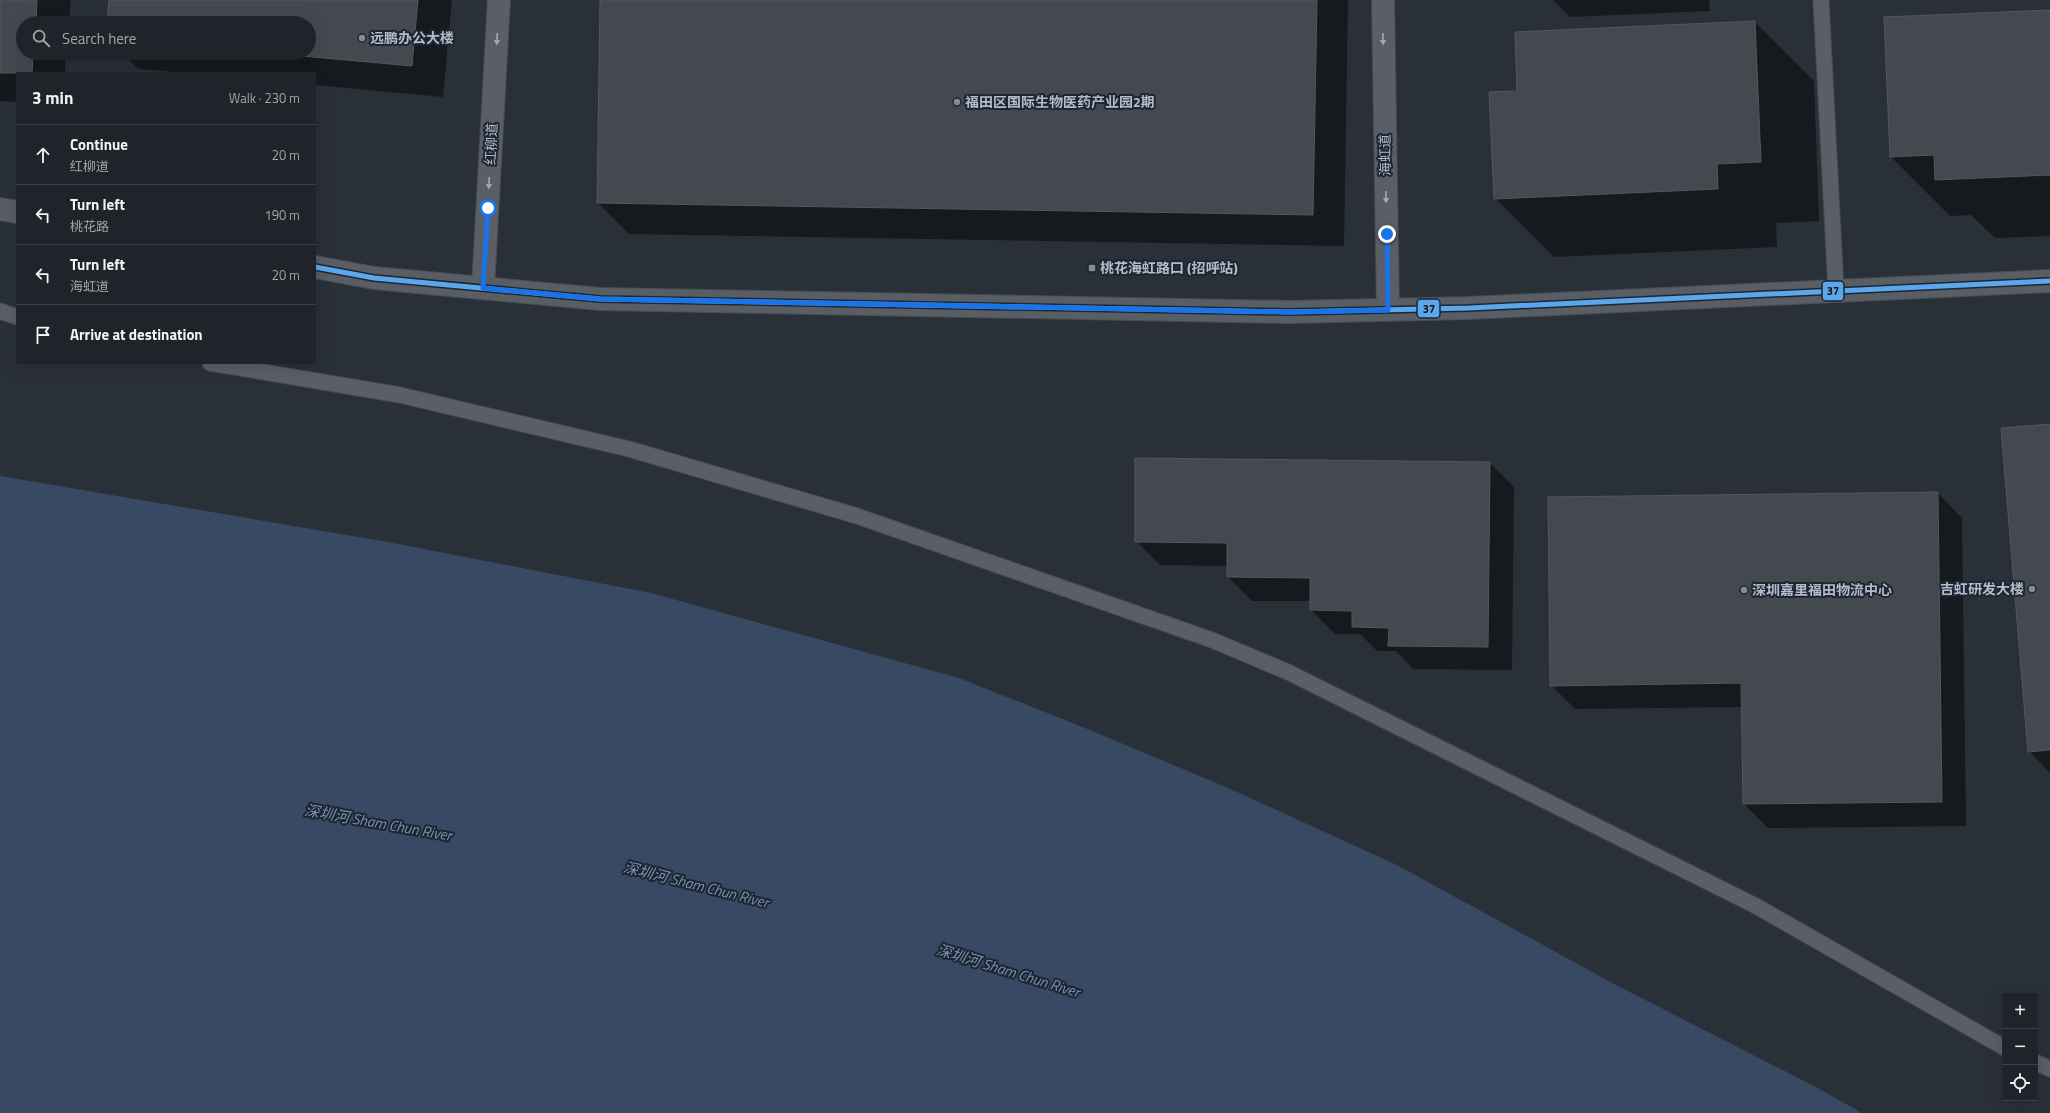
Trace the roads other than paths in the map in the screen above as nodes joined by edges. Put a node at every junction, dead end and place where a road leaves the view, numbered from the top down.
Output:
1 (499, 0) edge
2 (1383, 0) edge
3 (1821, 0) edge
4 (0, 209) edge
5 (16, 212) edge
6 (316, 267) edge
7 (2050, 281) edge
8 (483, 288) junction
9 (1836, 291) junction
10 (1388, 310) junction
11 (0, 311) edge
12 (16, 316) edge
13 (216, 364) edge
14 (2002, 1046) edge
15 (2038, 1063) edge
16 (2050, 1069) edge

1 -> 8 street, 红柳道
2 -> 10 street, 海虹道
3 - 9 lane
4 - 5 main road
6 - 8 main road
7 - 9 main road
8 - 10 main road
9 - 10 main road
11 - 12 lane
13 - 14 lane
15 - 16 lane

